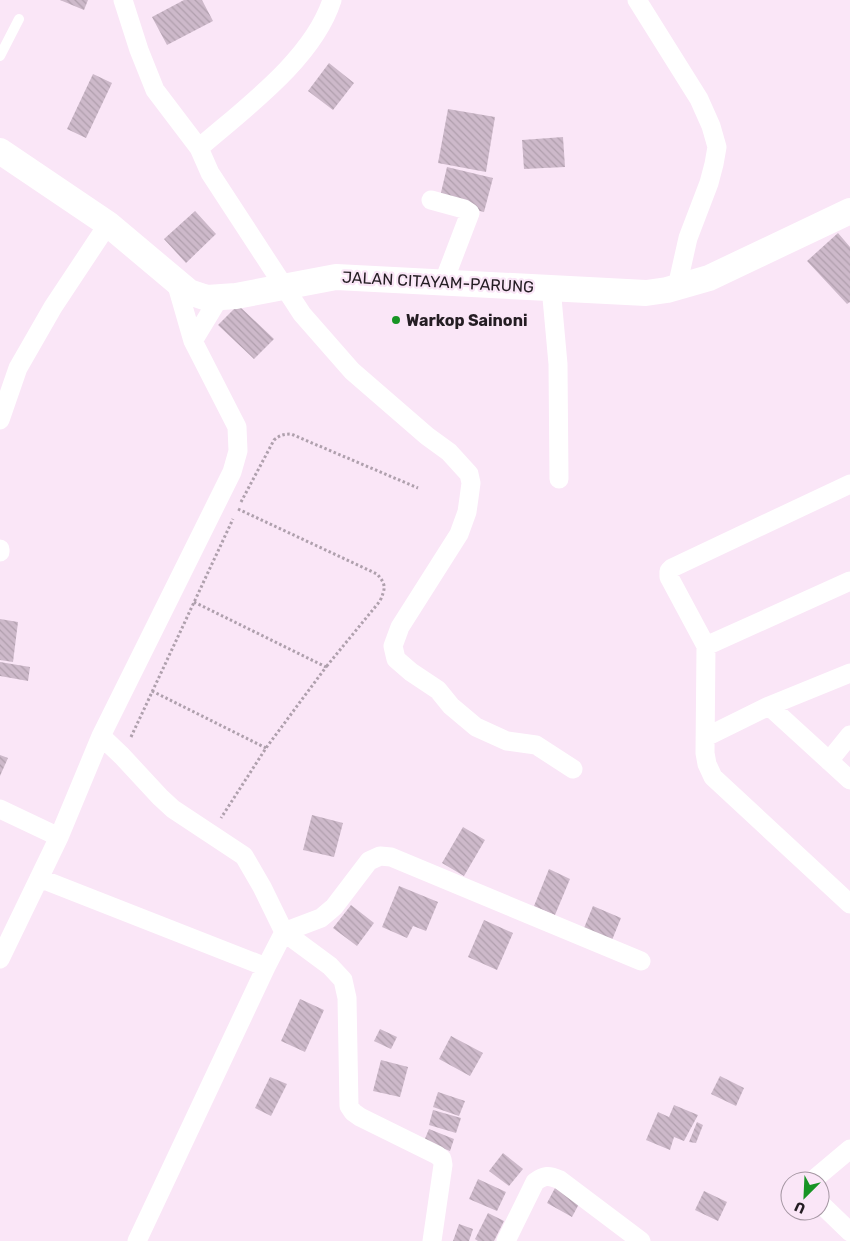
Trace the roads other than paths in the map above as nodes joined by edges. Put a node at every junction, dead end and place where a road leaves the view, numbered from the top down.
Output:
1 (123, 0) edge
2 (332, 0) edge
3 (637, 0) edge
4 (19, 19) dead end
5 (0, 56) edge
6 (199, 148) junction
7 (0, 151) edge
8 (430, 200) dead end
9 (850, 211) edge
10 (108, 224) junction
11 (444, 281) junction
12 (176, 282) junction
13 (285, 286) junction
14 (552, 287) junction
15 (677, 287) junction
16 (237, 295) junction
17 (193, 341) junction
18 (0, 420) edge
19 (559, 479) dead end
20 (850, 484) edge
21 (850, 581) edge
22 (706, 646) junction
23 (850, 673) edge
24 (769, 706) junction
25 (850, 735) edge
26 (101, 736) junction
27 (706, 737) junction
28 (829, 760) junction
29 (573, 769) dead end
30 (850, 780) edge
31 (0, 809) edge
32 (59, 837) junction
33 (39, 878) junction
34 (850, 904) edge
35 (297, 927) junction
36 (0, 959) edge
37 (641, 961) dead end
38 (266, 967) junction
39 (850, 1149) edge
40 (824, 1171) edge
41 (830, 1213) edge
42 (850, 1232) edge
43 (138, 1241) edge
44 (432, 1241) edge
45 (506, 1241) edge
46 (642, 1241) edge

1 - 6 street
2 - 6 street
3 - 15 street
4 - 5 lane
6 - 13 street
7 - 10 street, JALAN CITAYAM-PARUNG
8 - 11 street
9 - 15 street, JALAN CITAYAM-PARUNG
10 - 12 street, JALAN CITAYAM-PARUNG
10 - 18 street
11 - 13 street, JALAN CITAYAM-PARUNG
11 - 14 street, JALAN CITAYAM-PARUNG
12 - 16 street, JALAN CITAYAM-PARUNG
12 - 17 street
13 - 16 street, JALAN CITAYAM-PARUNG
13 - 29 street
14 - 15 street, JALAN CITAYAM-PARUNG
14 - 19 street
16 - 17 street
17 - 26 street
20 - 22 street
21 - 22 street
22 - 27 street
23 - 24 street
24 - 27 street
24 - 28 street
25 - 28 street
26 - 32 street
26 - 35 street
27 - 34 street
28 - 30 street
31 - 32 street
32 - 33 street
33 - 36 street
33 - 38 street
35 - 37 street
35 - 38 street
35 - 44 street
38 - 43 street
39 - 40 street
41 - 42 street
45 - 46 street

